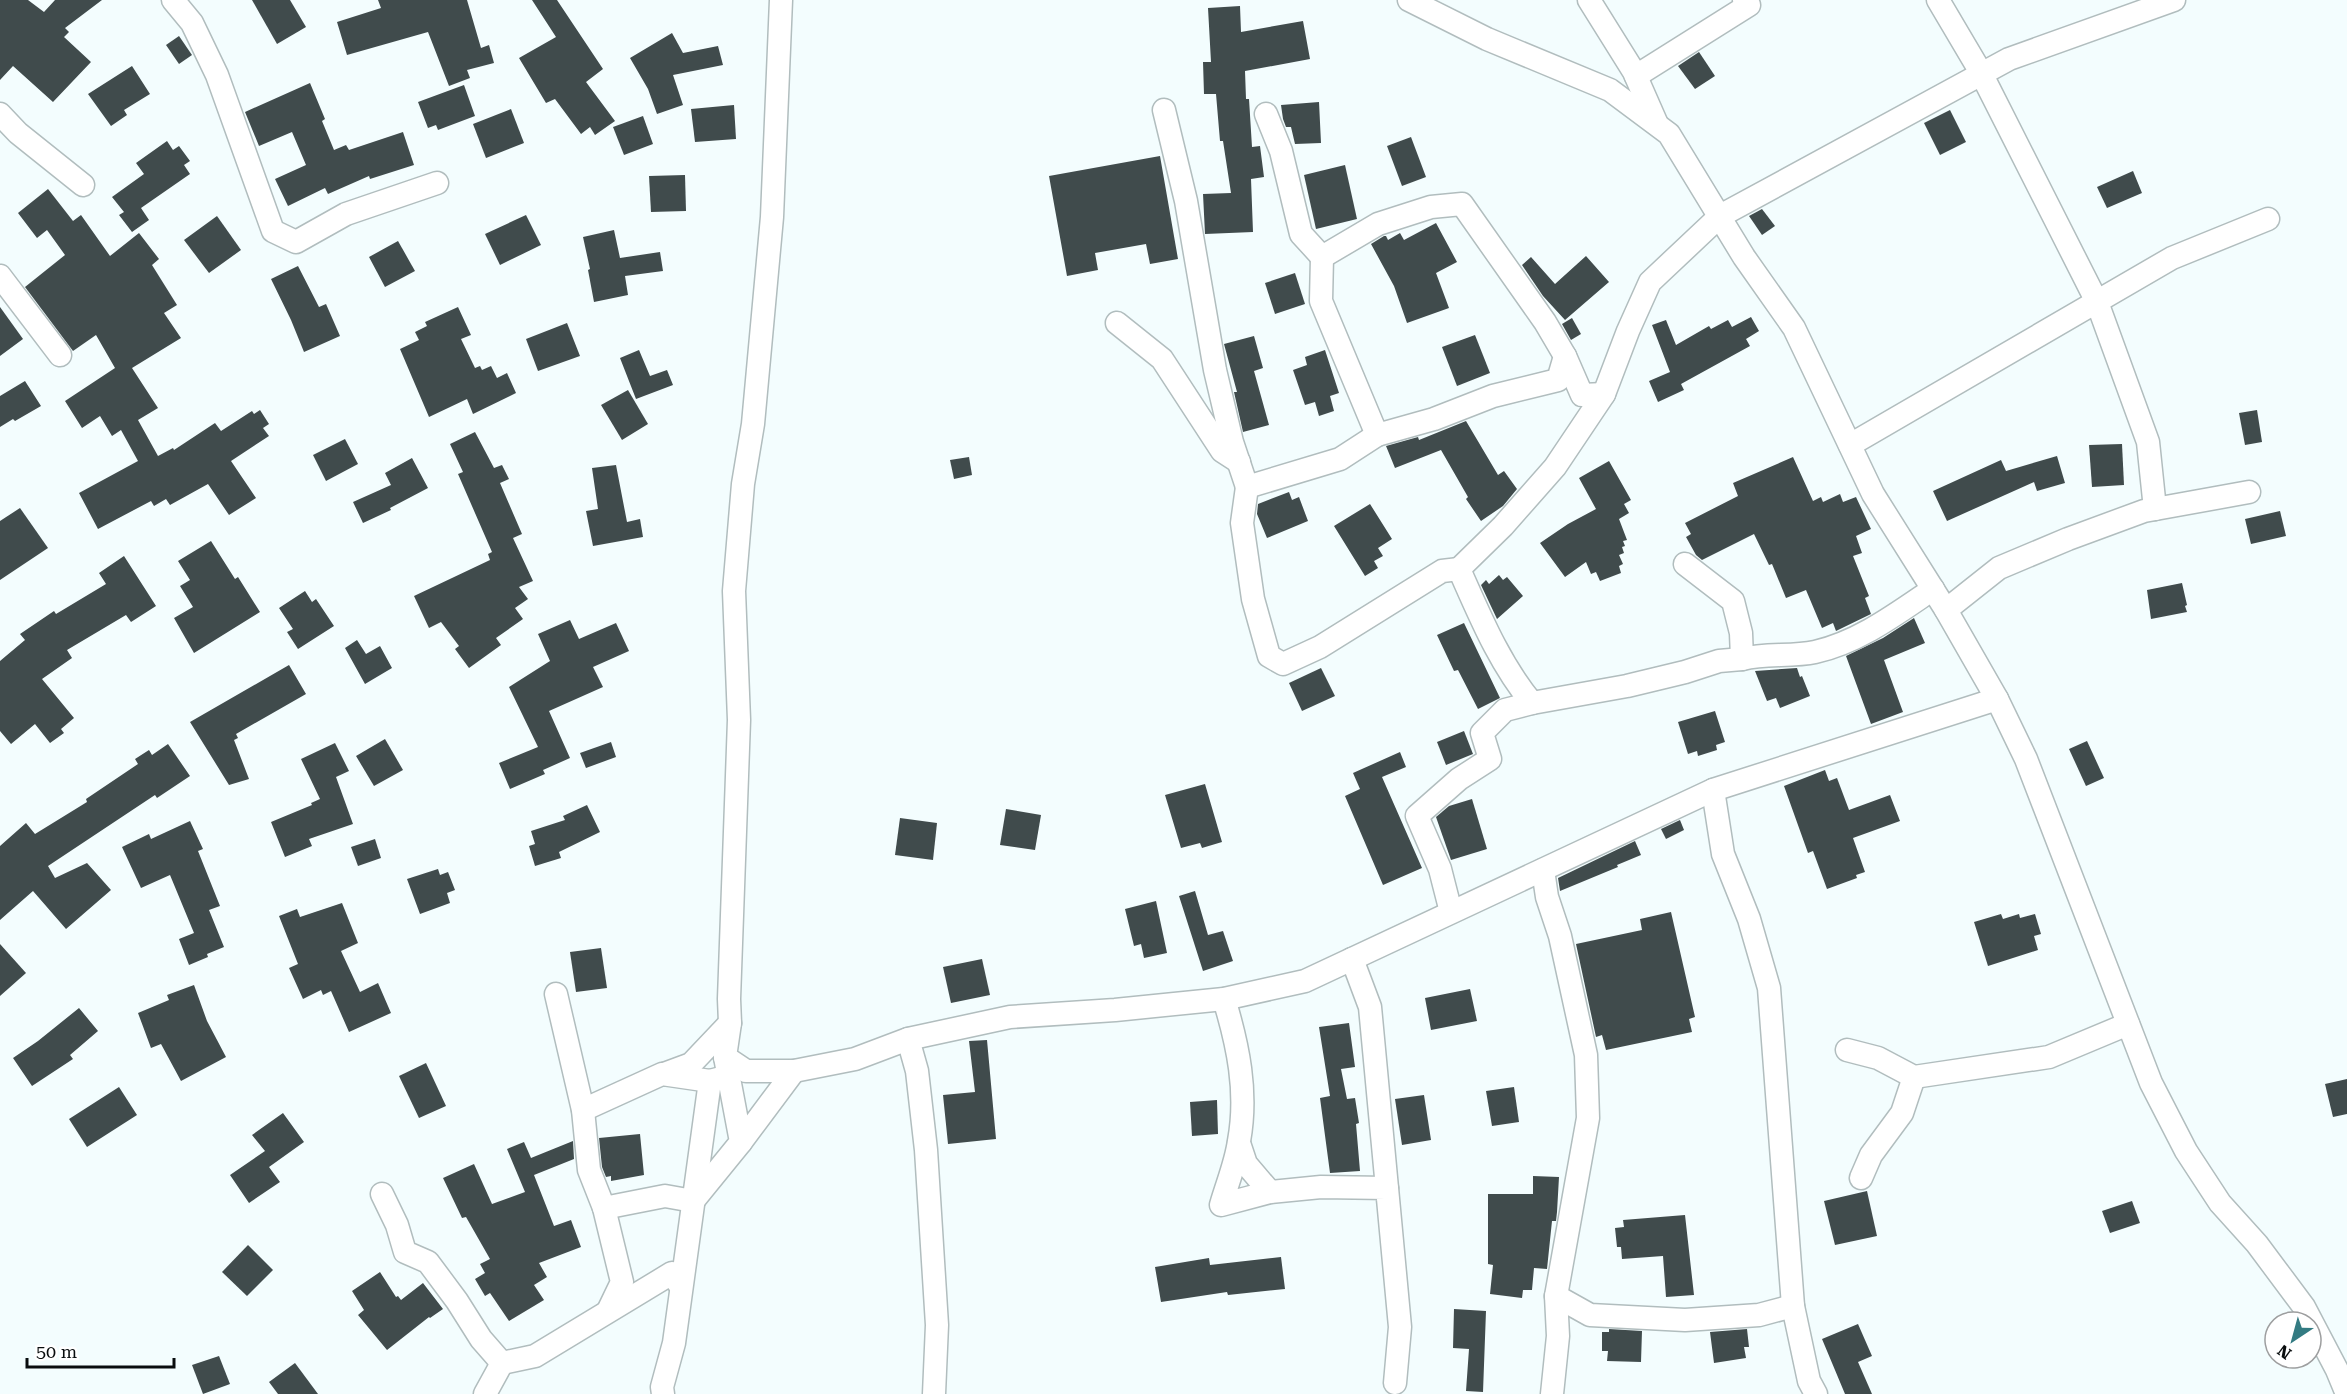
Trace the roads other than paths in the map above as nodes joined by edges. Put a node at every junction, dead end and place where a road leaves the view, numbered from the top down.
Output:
1 (173, 0) edge
2 (781, 0) edge
3 (1410, 0) edge
4 (1589, 0) edge
5 (1744, 0) edge
6 (1938, 0) edge
7 (2174, 0) edge
8 (1982, 74) junction
9 (1636, 76) junction
10 (1164, 110) dead end
11 (0, 114) edge
12 (1266, 114) dead end
13 (1656, 123) junction
14 (436, 183) dead end
15 (83, 185) dead end
16 (1719, 216) junction
17 (2268, 219) dead end
18 (1322, 257) junction
19 (0, 276) edge
20 (2097, 302) junction
21 (1117, 323) dead end
22 (60, 355) dead end
23 (1565, 356) junction
24 (1604, 394) junction
25 (1377, 435) junction
26 (1850, 445) junction
27 (1239, 462) junction
28 (1246, 487) junction
29 (2249, 492) dead end
30 (2155, 509) junction
31 (1685, 564) dead end
32 (1459, 569) junction
33 (1933, 590) junction
34 (1946, 610) junction
35 (1742, 659) junction
36 (1997, 699) junction
37 (1532, 703) junction
38 (1713, 790) junction
39 (1543, 870) junction
40 (1451, 912) junction
41 (1352, 959) junction
42 (556, 994) dead end
43 (1224, 999) junction
44 (730, 1023) junction
45 (2128, 1024) junction
46 (908, 1039) junction
47 (1847, 1050) dead end
48 (794, 1071) junction
49 (721, 1072) junction
50 (662, 1074) junction
51 (1914, 1077) junction
52 (583, 1110) junction
53 (741, 1142) junction
54 (1239, 1143) junction
55 (1861, 1178) dead end
56 (1387, 1188) junction
57 (1270, 1192) junction
58 (382, 1194) dead end
59 (693, 1201) junction
60 (604, 1208) junction
61 (681, 1287) junction
62 (1556, 1296) junction
63 (1793, 1306) junction
64 (609, 1310) junction
65 (502, 1363) junction
66 (1395, 1383) dead end
67 (485, 1394) edge
68 (663, 1394) edge
69 (934, 1394) edge
70 (1552, 1394) edge
71 (1816, 1394) edge
72 (2347, 1394) edge

1 - 14 street
2 - 44 street
3 - 13 street
4 - 9 street
5 - 9 street
6 - 8 street
7 - 8 street
8 - 16 street
8 - 20 street
9 - 13 street
10 - 27 street
11 - 15 street
12 - 18 street
13 - 16 street
16 - 24 street
16 - 26 street
17 - 20 street
18 - 23 street
18 - 25 street
19 - 22 street
20 - 26 street
20 - 30 street
21 - 27 street
23 - 24 street
23 - 25 street
24 - 32 street
25 - 28 street
26 - 33 street
27 - 28 street
28 - 32 street
29 - 30 street
30 - 34 street
31 - 35 street
32 - 37 street
33 - 34 street
33 - 35 street
34 - 36 street
35 - 37 street
36 - 38 street
36 - 45 street
37 - 40 street
38 - 39 street
38 - 63 street
39 - 40 street
39 - 62 street
40 - 41 street
41 - 43 street
41 - 56 street
42 - 52 street
43 - 46 street
43 - 54 street
44 - 49 street
44 - 50 street
45 - 51 street
45 - 72 street
46 - 48 street
46 - 69 street
47 - 51 street
48 - 49 street
48 - 53 street
49 - 50 street
49 - 53 street
49 - 59 street
50 - 52 street
51 - 55 street
52 - 60 street
53 - 59 street
54 - 57 street
54 - 57 street
56 - 57 street
56 - 66 street
58 - 65 street
59 - 60 street
59 - 61 street
60 - 64 street
61 - 64 street
61 - 68 street
62 - 63 street
62 - 70 street
63 - 71 street
64 - 65 street
65 - 67 street

